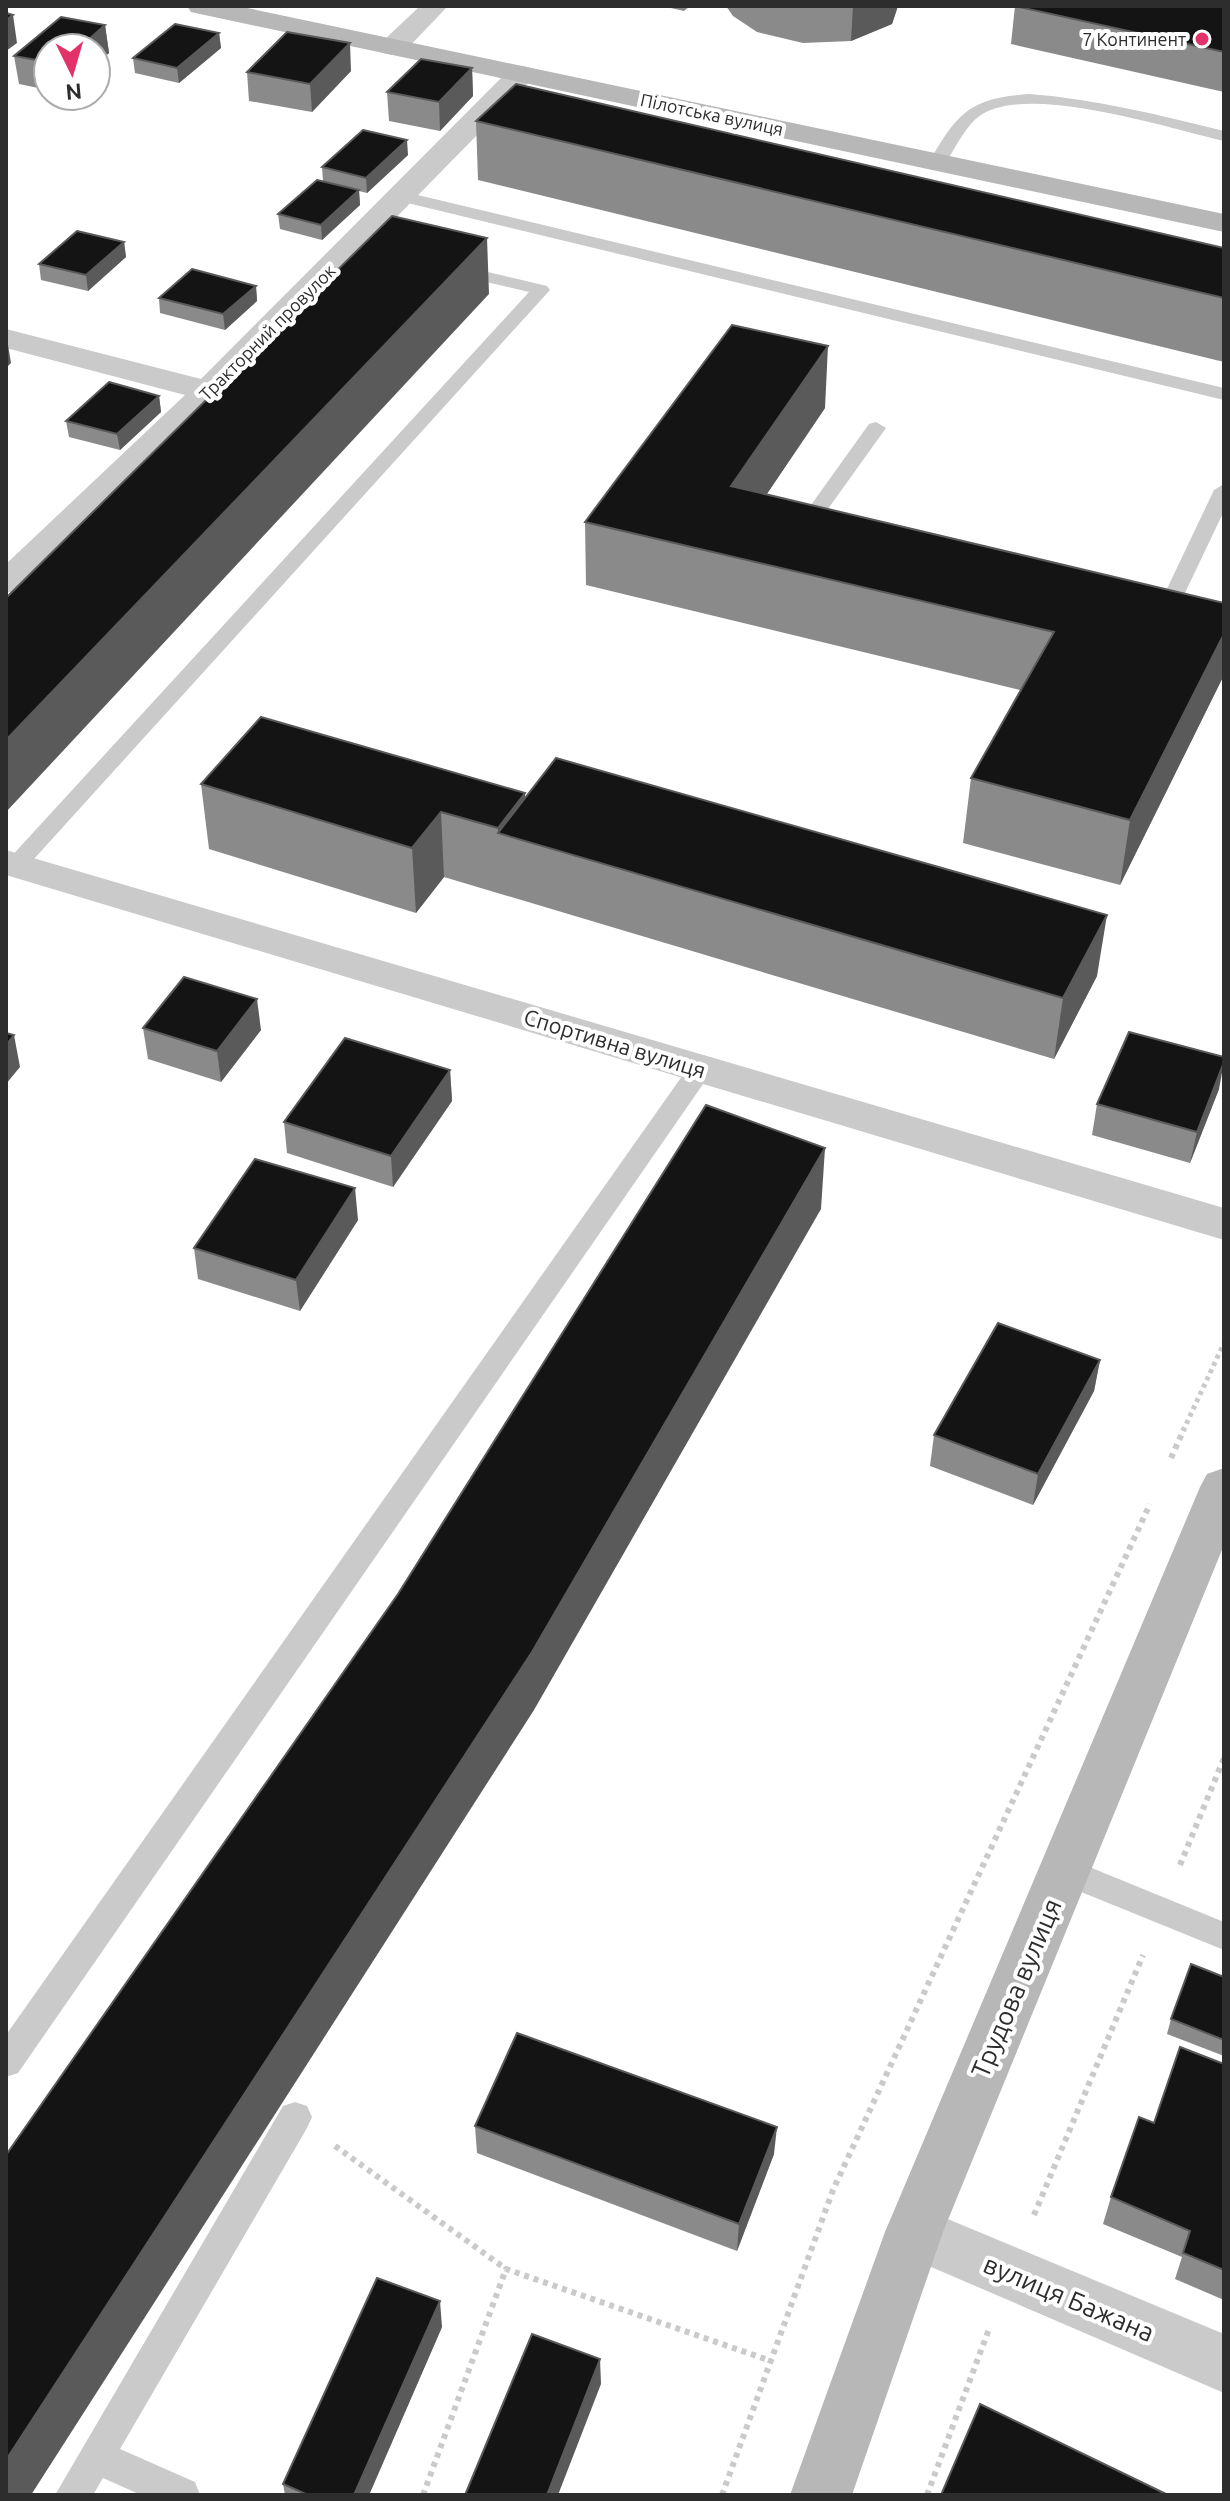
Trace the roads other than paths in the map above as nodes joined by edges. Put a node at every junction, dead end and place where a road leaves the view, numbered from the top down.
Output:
1 (200, 6) edge
2 (435, 6) edge
3 (393, 47) junction
4 (521, 74) junction
5 (1224, 136) edge
6 (938, 162) junction
7 (401, 196) junction
8 (1224, 223) edge
9 (440, 265) edge
10 (6, 338) edge
11 (208, 391) junction
12 (1224, 394) edge
13 (876, 428) dead end
14 (1224, 490) edge
15 (833, 537) edge
16 (6, 583) edge
17 (1164, 616) edge
18 (11, 864) edge
19 (701, 1068) junction
20 (1224, 1224) edge
21 (1224, 1487) edge
22 (1065, 1871) junction
23 (1224, 1936) edge
24 (6, 2062) edge
25 (295, 2117) road end
26 (914, 2232) junction
27 (1224, 2364) edge
28 (97, 2457) junction
29 (73, 2495) edge
30 (182, 2495) edge
31 (821, 2495) edge

1 - 3 street, Пілотська вулиця
2 - 3 street
3 - 4 street, Пілотська вулиця
4 - 6 street, Пілотська вулиця
4 - 7 street, Тракторний провулок
5 - 6 lane
6 - 8 street, Пілотська вулиця
7 - 11 street, Тракторний провулок
7 - 12 lane
9 - 18 lane
10 - 11 street
11 - 16 street, Тракторний провулок
13 - 15 lane
14 - 17 lane
18 - 19 street, Спортивна вулиця
19 - 20 street, Спортивна вулиця
19 - 24 lane
21 - 22 street, Трудова вулиця
22 - 23 lane
22 - 26 street, Трудова вулиця
25 - 28 lane
26 - 27 street, вулиця Бажана
26 - 31 street, Трудова вулиця
28 - 29 lane
28 - 30 lane

